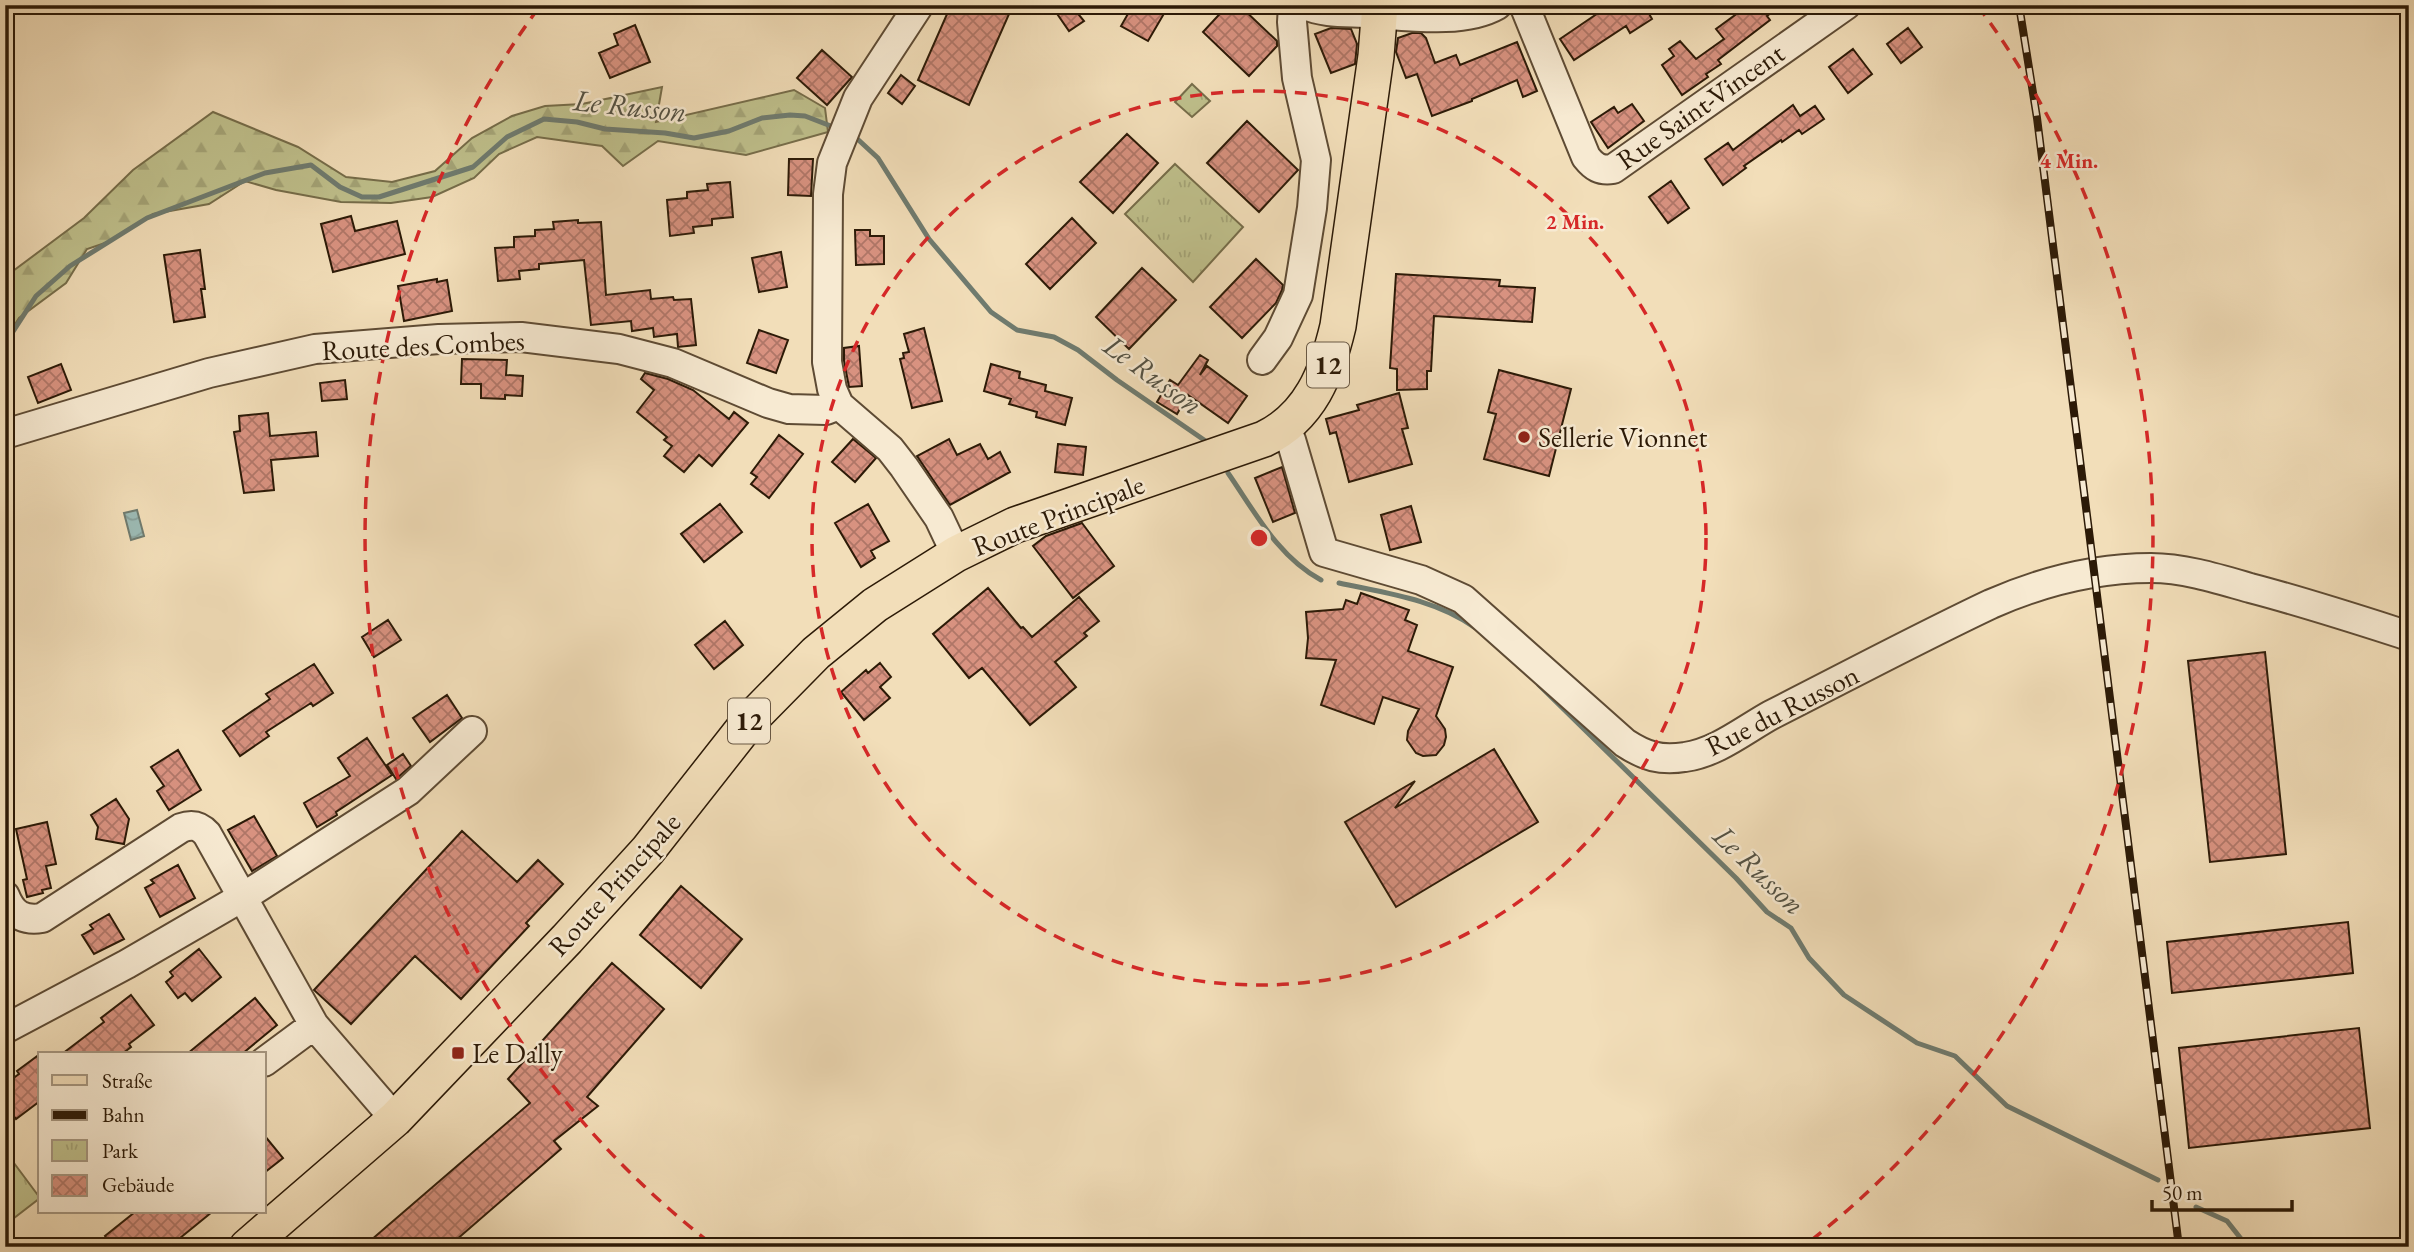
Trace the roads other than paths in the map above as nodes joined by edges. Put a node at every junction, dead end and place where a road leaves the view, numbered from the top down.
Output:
1 (919, 5) edge
2 (1293, 5) edge
3 (1305, 5) edge
4 (1497, 5) edge
5 (1524, 5) edge
6 (1846, 5) edge
7 (1380, 9) edge
8 (1262, 360) dead end
9 (839, 405) junction
10 (1284, 428) junction
11 (5, 434) edge
12 (956, 554) junction
13 (2409, 636) edge
14 (472, 732) dead end
15 (5, 896) edge
16 (241, 897) junction
17 (314, 1025) junction
18 (5, 1029) edge
19 (266, 1061) edge
20 (395, 1119) junction
21 (247, 1247) edge

1 - 9 street
2 - 8 street
3 - 7 street
4 - 7 street
5 - 6 street, Rue Saint-Vincent
7 - 10 main road, Route Principale / 12
9 - 11 street, Route des Combes
9 - 12 street
10 - 12 main road, Route Principale / 12
10 - 13 street, Rue du Russon
12 - 20 main road, Route Principale / 12
14 - 16 street
15 - 16 street
16 - 17 street
16 - 18 street
17 - 19 street
17 - 20 street
20 - 21 main road, Route Principale / 12

